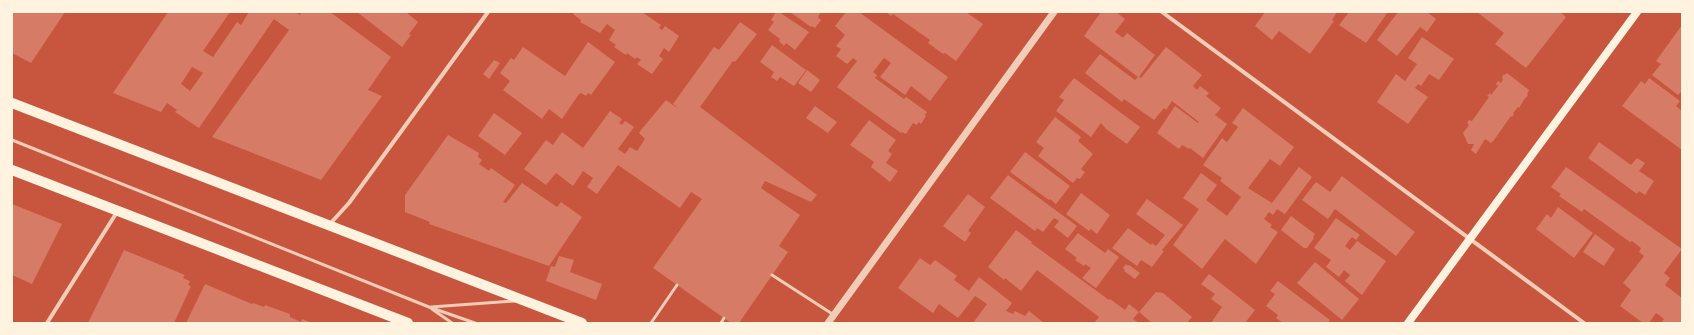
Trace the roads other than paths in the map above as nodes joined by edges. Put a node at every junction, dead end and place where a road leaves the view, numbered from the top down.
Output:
1 (488, 12) edge
2 (1054, 12) edge
3 (1162, 12) edge
4 (1637, 12) edge
5 (12, 104) edge
6 (12, 140) edge
7 (12, 170) edge
8 (118, 211) junction
9 (329, 225) junction
10 (1471, 239) junction
11 (772, 275) dead end
12 (677, 285) dead end
13 (525, 301) junction
14 (429, 307) junction
15 (834, 315) junction
16 (724, 318) dead end
17 (47, 323) edge
18 (408, 323) edge
19 (452, 323) edge
20 (475, 323) edge
21 (582, 323) edge
22 (651, 323) edge
23 (721, 323) edge
24 (828, 323) edge
25 (1408, 323) edge
26 (1584, 323) edge

1 - 9 street
2 - 15 street
3 - 10 street
4 - 10 main road
5 - 9 main road
6 - 14 lane
7 - 8 main road
8 - 17 street
8 - 18 main road
9 - 13 main road
10 - 25 main road
10 - 26 street
11 - 15 lane
12 - 22 lane
13 - 14 lane
13 - 21 main road
14 - 19 lane
14 - 20 lane
15 - 24 street
16 - 23 lane

